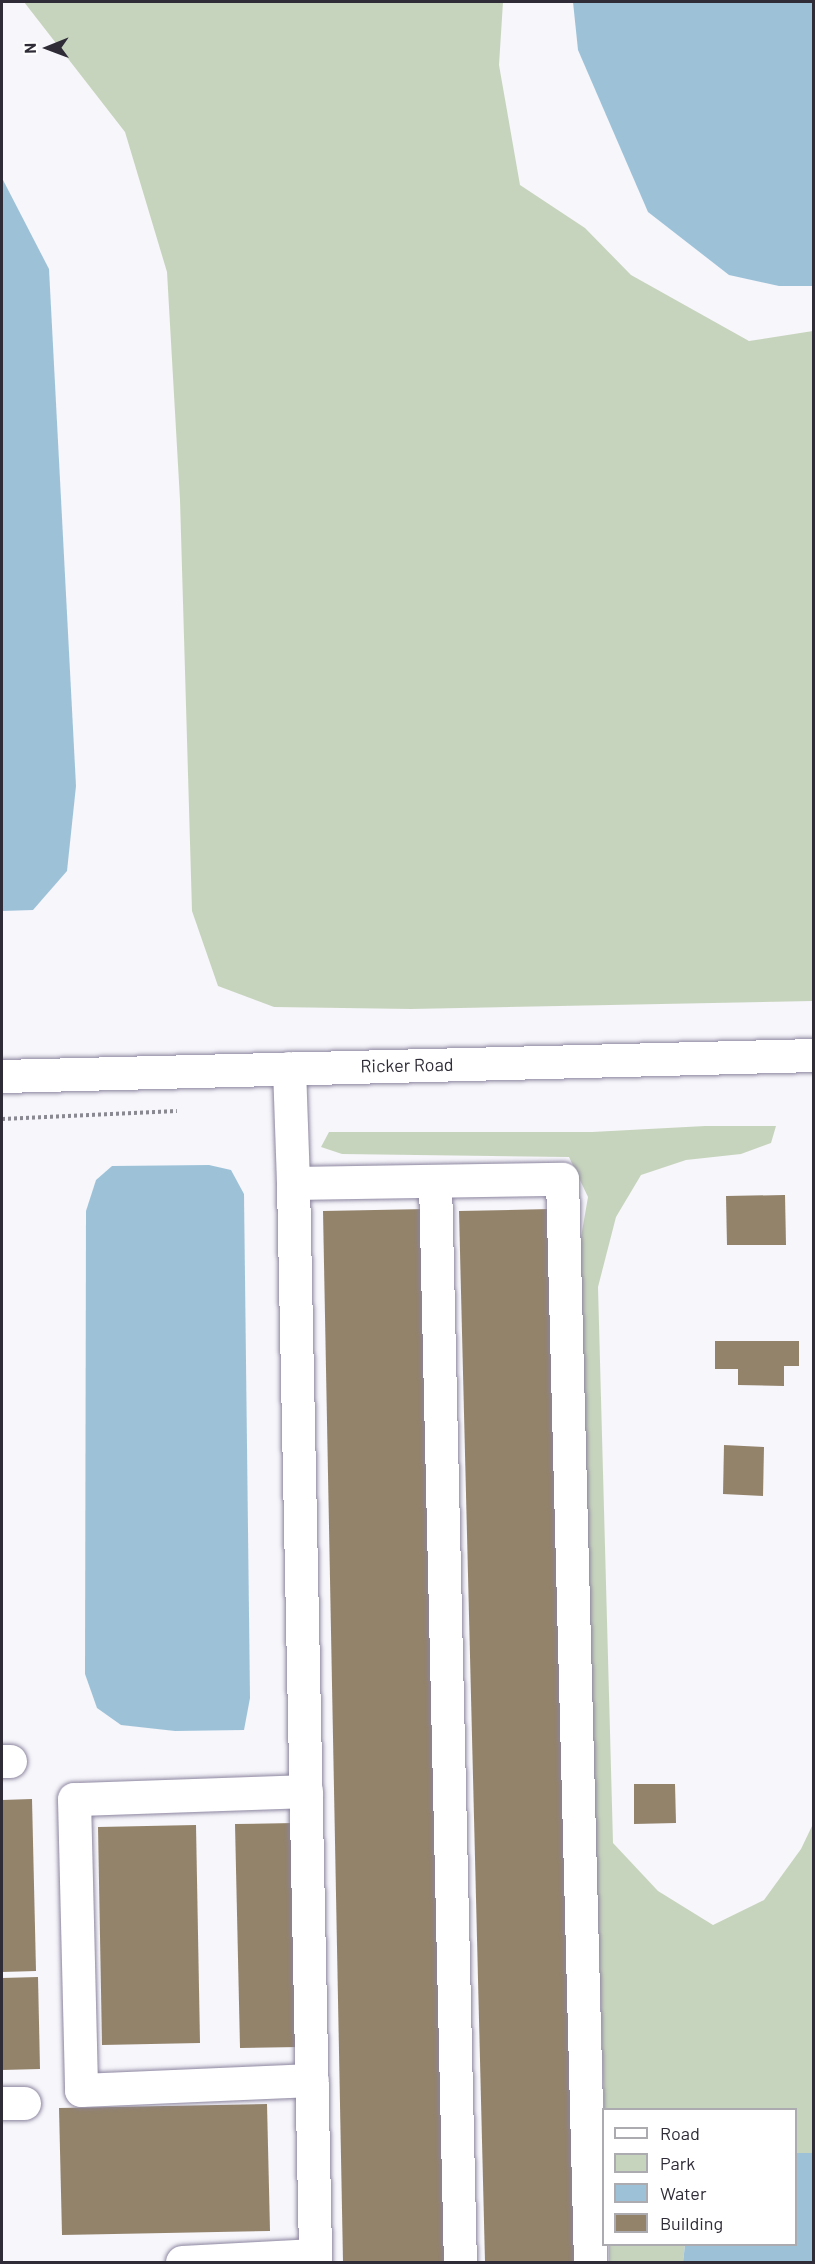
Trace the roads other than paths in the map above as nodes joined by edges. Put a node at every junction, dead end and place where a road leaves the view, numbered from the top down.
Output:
1 (813, 1055) edge
2 (289, 1068) junction
3 (2, 1076) edge
4 (435, 1181) junction
5 (293, 1183) junction
6 (306, 1791) junction
7 (312, 2080) junction
8 (315, 2259) edge
9 (182, 2262) edge
10 (460, 2262) edge
11 (590, 2262) edge

1 - 2 street, Ricker Road
2 - 3 street, Ricker Road
2 - 5 street
4 - 5 street
4 - 10 street
4 - 11 street
5 - 6 street
6 - 7 street
6 - 7 street
7 - 8 street
8 - 9 street

